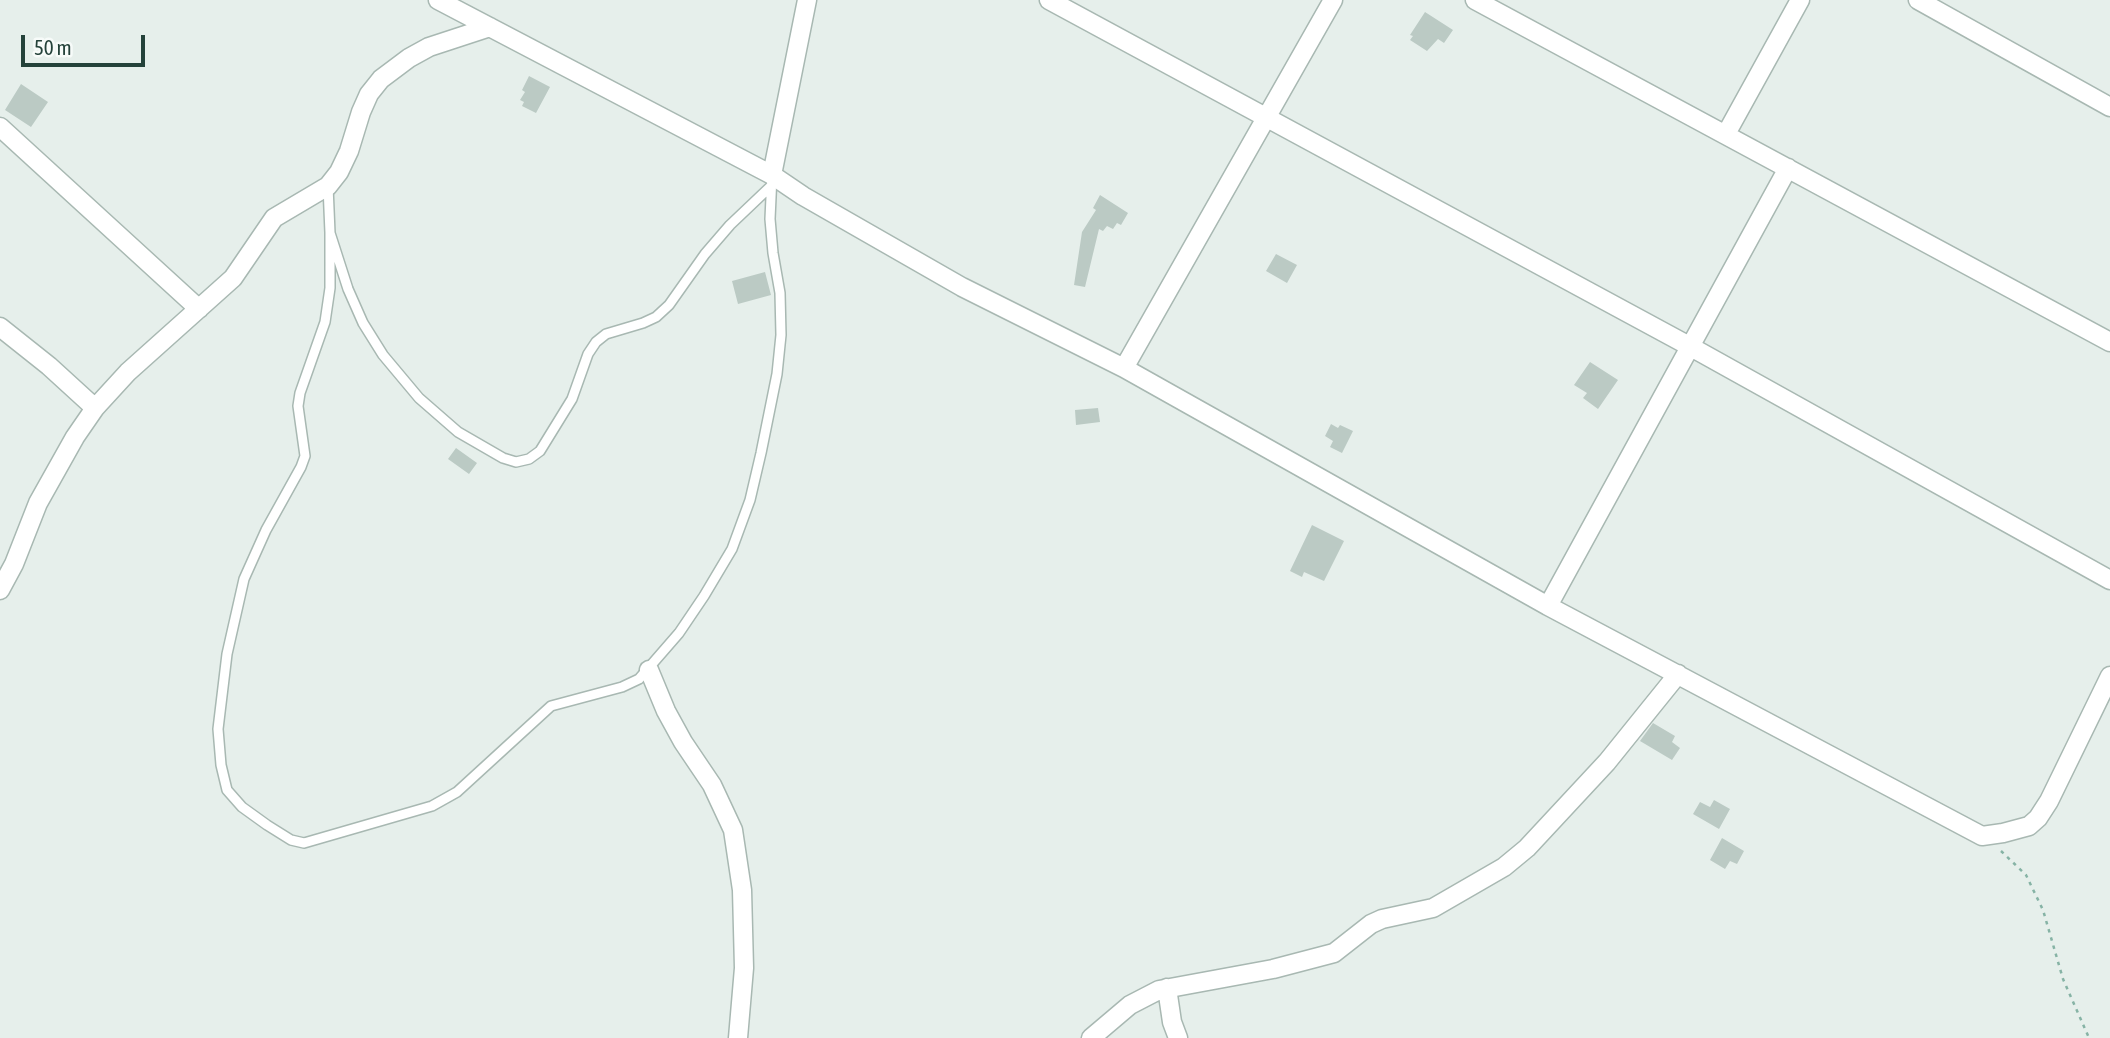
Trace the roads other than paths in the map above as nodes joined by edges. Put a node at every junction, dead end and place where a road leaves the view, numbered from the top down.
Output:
1 (438, 0) edge
2 (807, 0) edge
3 (1049, 0) edge
4 (1333, 0) edge
5 (1475, 0) edge
6 (1800, 0) edge
7 (1918, 0) edge
8 (490, 27) junction
9 (2110, 107) edge
10 (1266, 116) junction
11 (0, 127) edge
12 (1726, 134) junction
13 (1788, 168) junction
14 (771, 181) junction
15 (328, 186) junction
16 (330, 233) junction
17 (199, 309) junction
18 (0, 327) edge
19 (2110, 342) edge
20 (1691, 347) junction
21 (1124, 368) junction
22 (95, 408) junction
23 (2110, 580) edge
24 (2, 584) edge
25 (1548, 606) junction
26 (649, 670) junction
27 (1678, 674) junction
28 (2110, 676) edge
29 (1167, 988) junction
30 (738, 1038) edge
31 (1091, 1038) edge
32 (1178, 1038) edge

1 - 8 street
2 - 14 street
3 - 10 street
4 - 10 street
5 - 12 street
6 - 12 street
7 - 9 street
8 - 14 street
8 - 15 street
10 - 20 street
10 - 21 street
11 - 17 street
12 - 13 street
13 - 19 street
13 - 20 street
14 - 16 lane
14 - 21 street
14 - 26 lane
15 - 16 lane
15 - 17 street
16 - 26 lane
17 - 22 street
18 - 22 street
20 - 23 street
20 - 25 street
21 - 25 street
22 - 24 street
25 - 27 street
26 - 30 street
27 - 28 street
27 - 29 street
29 - 31 street
29 - 32 street

